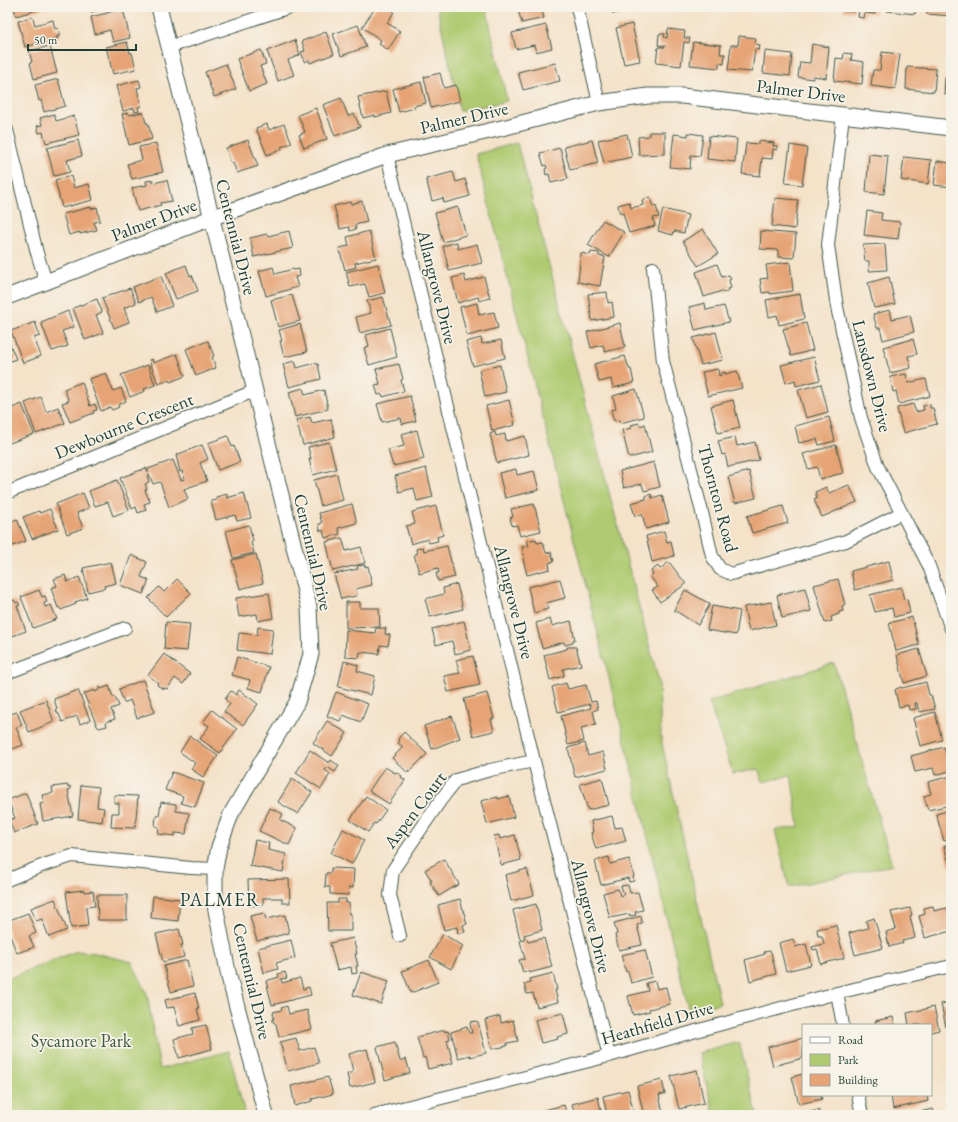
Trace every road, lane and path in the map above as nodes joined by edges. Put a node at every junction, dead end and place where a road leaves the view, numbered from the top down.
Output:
1 (159, 7) edge
2 (290, 7) edge
3 (577, 7) edge
4 (169, 47) junction
5 (599, 103) junction
6 (843, 115) junction
7 (951, 128) edge
8 (7, 130) edge
9 (387, 155) junction
10 (211, 218) junction
11 (653, 268) dead end
12 (46, 282) junction
13 (7, 297) edge
14 (254, 391) junction
15 (7, 493) edge
16 (901, 513) junction
17 (125, 628) dead end
18 (951, 629) edge
19 (7, 673) edge
20 (534, 761) junction
21 (215, 869) junction
22 (7, 880) edge
23 (400, 936) dead end
24 (951, 966) edge
25 (837, 993) junction
26 (844, 1024) edge
27 (608, 1056) junction
28 (858, 1096) edge
29 (266, 1115) edge
30 (374, 1115) edge
31 (862, 1115) edge

1 - 4 street, Centennial Drive
2 - 4 street
3 - 5 street
4 - 10 street, Centennial Drive
5 - 6 street, Palmer Drive
5 - 9 street, Palmer Drive
6 - 7 street, Palmer Drive
6 - 16 street, Lansdown Drive
8 - 12 street
9 - 10 street, Palmer Drive
9 - 20 street, Allangrove Drive
10 - 12 street, Palmer Drive
10 - 14 street, Centennial Drive
11 - 16 street, Thornton Road
12 - 13 street, Palmer Drive
14 - 15 street, Dewbourne Crescent
14 - 21 street, Centennial Drive
16 - 18 street, Lansdown Drive
17 - 19 street
20 - 23 street, Aspen Court
20 - 27 street, Allangrove Drive
21 - 22 street
21 - 29 street, Centennial Drive
24 - 25 street, Heathfield Drive
25 - 26 street
25 - 27 street, Heathfield Drive
27 - 30 street, Heathfield Drive
28 - 31 street

